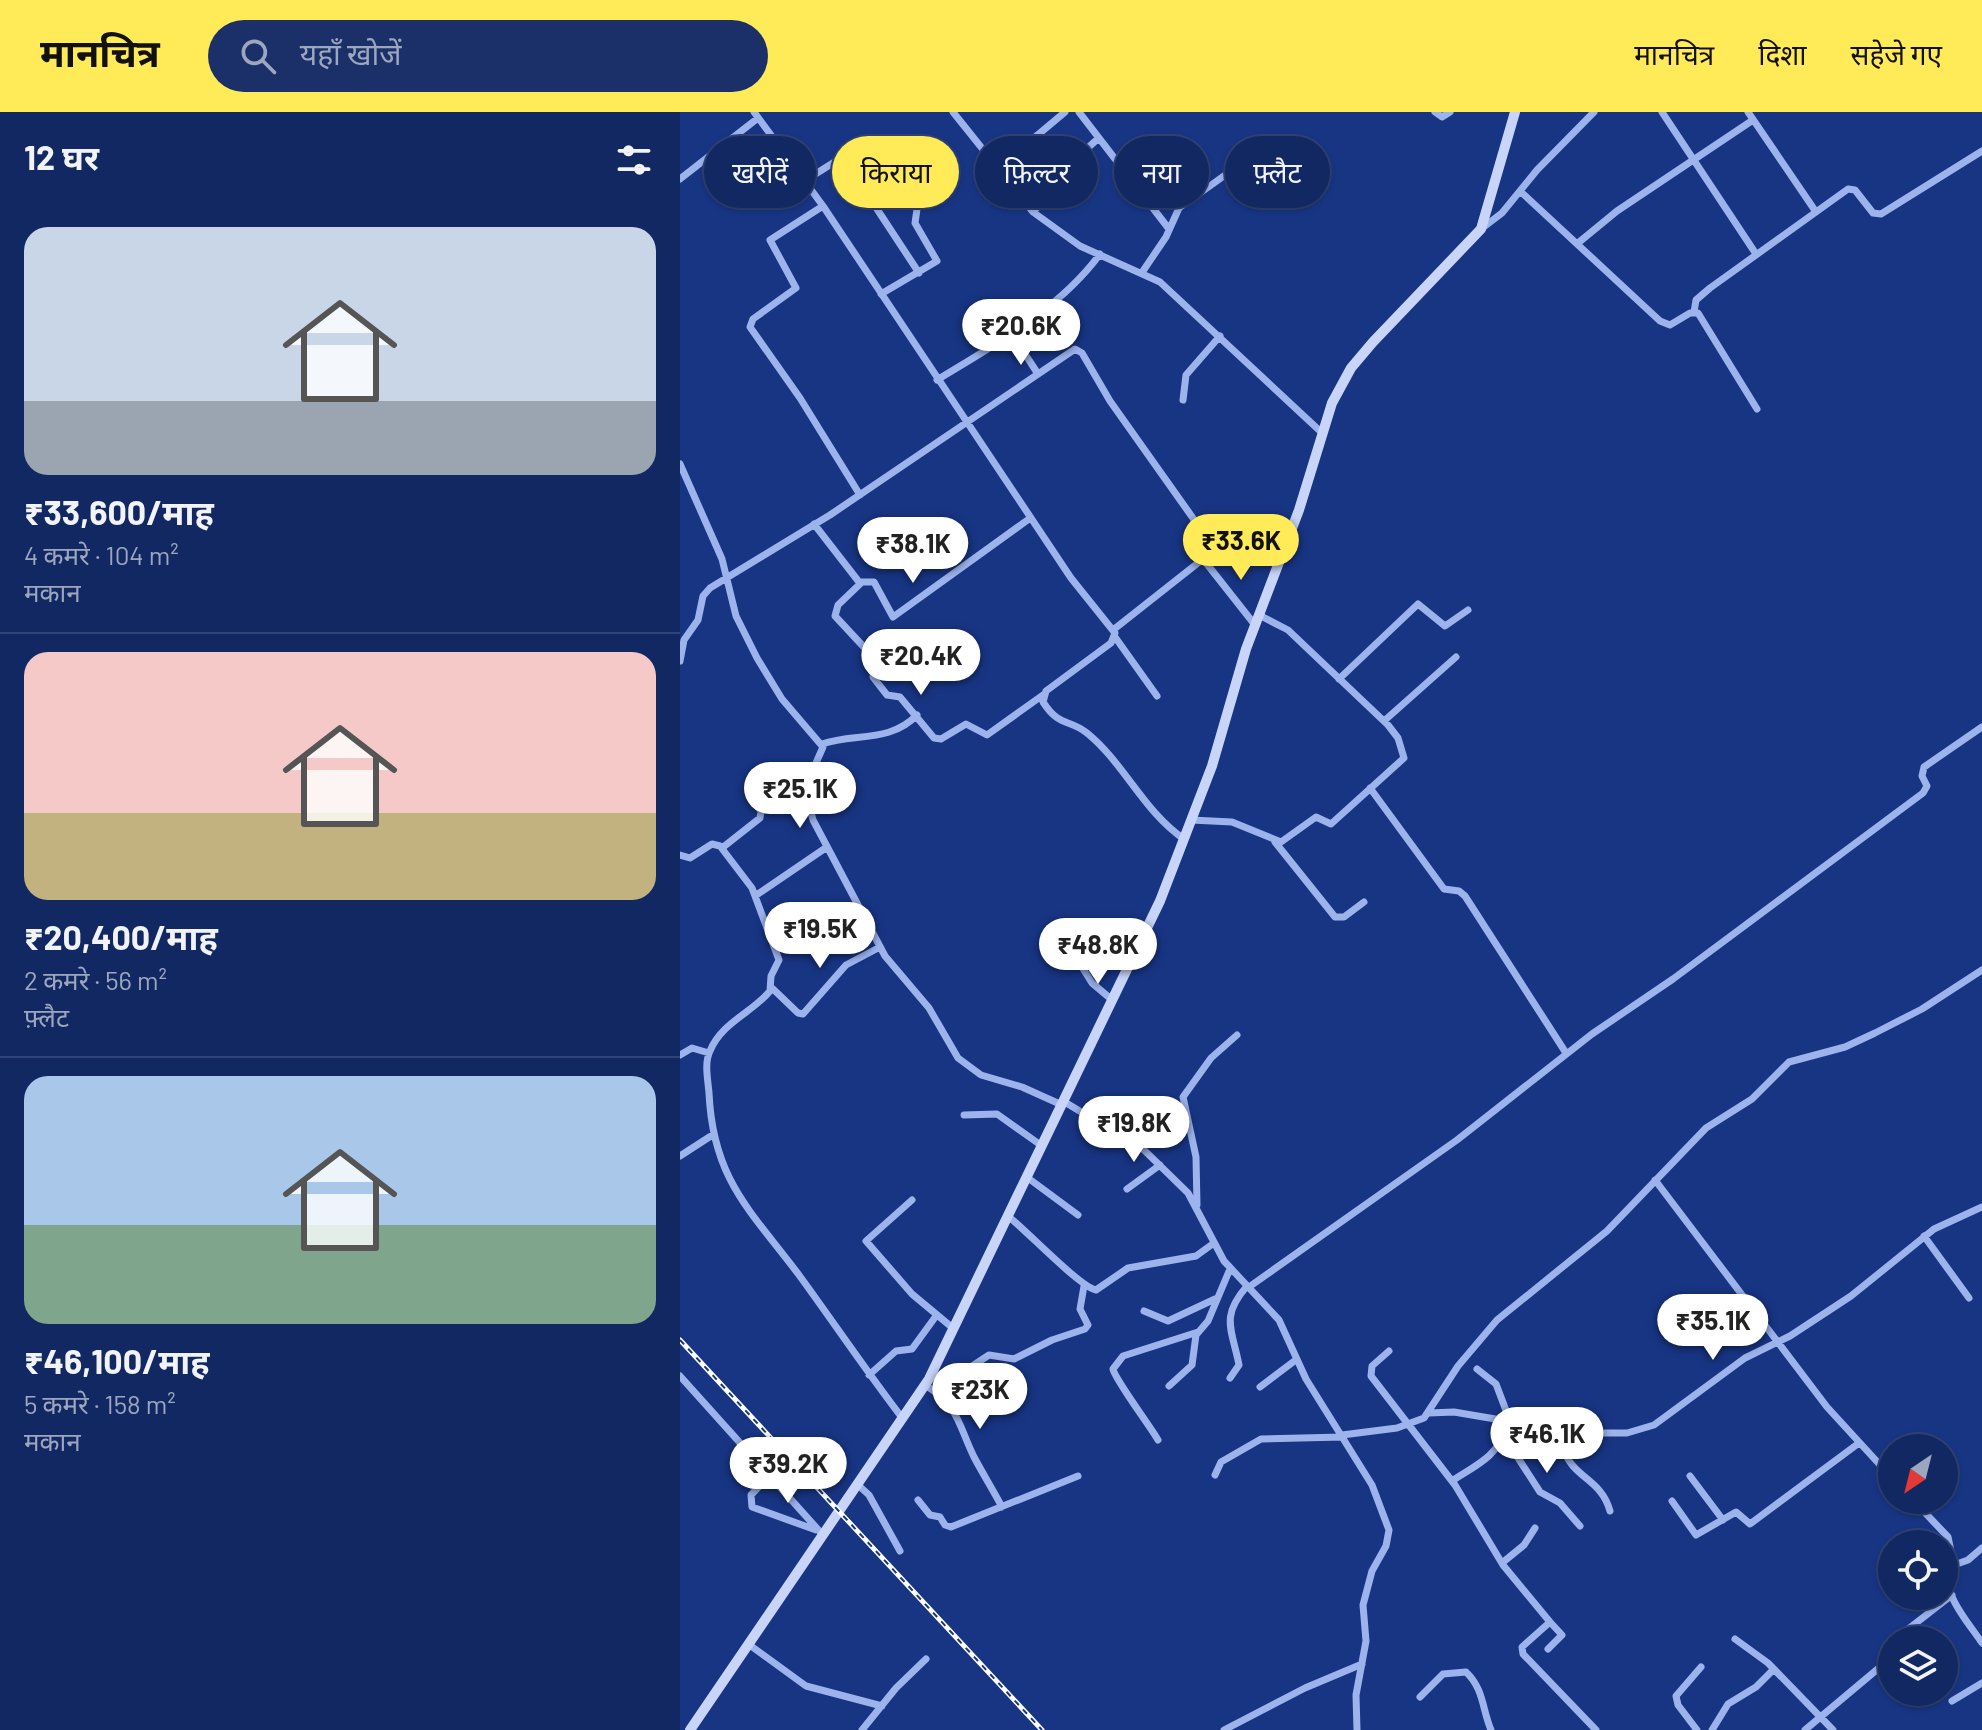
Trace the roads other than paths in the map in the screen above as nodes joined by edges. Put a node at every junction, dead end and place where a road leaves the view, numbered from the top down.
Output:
1 (953, 112) edge
2 (1065, 112) edge
3 (1079, 112) edge
4 (1435, 112) edge
5 (1450, 112) edge
6 (1515, 112) edge
7 (1594, 112) edge
8 (1662, 112) edge
9 (756, 115) edge
10 (1751, 116) edge
11 (772, 136) edge
12 (1036, 136) edge
13 (1099, 138) junction
14 (975, 142) edge
15 (1982, 151) edge
16 (1693, 160) junction
17 (1225, 175) edge
18 (680, 179) edge
19 (1520, 191) junction
20 (816, 195) edge
21 (823, 206) junction
22 (876, 208) edge
23 (916, 208) edge
24 (1029, 208) edge
25 (1033, 212) junction
26 (1816, 212) junction
27 (1169, 229) junction
28 (1480, 231) junction
29 (1578, 243) junction
30 (1100, 254) junction
31 (1756, 254) junction
32 (1143, 271) junction
33 (919, 273) junction
34 (881, 294) junction
35 (1694, 312) junction
36 (1012, 334) junction
37 (1220, 336) junction
38 (1038, 374) junction
39 (937, 380) junction
40 (1183, 400) dead end
41 (1757, 409) dead end
42 (966, 423) junction
43 (1320, 431) junction
44 (680, 464) edge
45 (682, 476) edge
46 (860, 495) junction
47 (1029, 519) junction
48 (814, 524) junction
49 (1203, 559) junction
50 (725, 578) junction
51 (861, 583) junction
52 (1468, 610) dead end
53 (1257, 620) junction
54 (1114, 634) junction
55 (1456, 657) dead end
56 (680, 661) edge
57 (1339, 679) junction
58 (1043, 695) junction
59 (1157, 696) dead end
60 (917, 715) junction
61 (1384, 721) junction
62 (1982, 727) edge
63 (822, 744) junction
64 (1370, 788) junction
65 (750, 797) dead end
66 (1191, 820) junction
67 (1184, 839) junction
68 (1275, 842) junction
69 (827, 847) junction
70 (722, 848) junction
71 (682, 855) edge
72 (755, 896) junction
73 (1364, 902) dead end
74 (880, 947) junction
75 (1070, 948) dead end
76 (1982, 970) edge
77 (772, 988) junction
78 (1111, 999) junction
79 (1237, 1035) dead end
80 (709, 1053) junction
81 (1566, 1053) junction
82 (680, 1055) edge
83 (1062, 1103) junction
84 (964, 1115) dead end
85 (714, 1134) junction
86 (1042, 1146) junction
87 (680, 1156) edge
88 (1160, 1165) junction
89 (1028, 1178) junction
90 (1655, 1180) junction
91 (1127, 1189) dead end
92 (912, 1200) dead end
93 (1196, 1207) junction
94 (1982, 1207) edge
95 (1078, 1215) dead end
96 (1009, 1217) junction
97 (1924, 1236) junction
98 (1214, 1243) junction
99 (1230, 1269) junction
100 (1084, 1286) junction
101 (1248, 1286) junction
102 (1969, 1298) dead end
103 (1215, 1299) junction
104 (1144, 1311) dead end
105 (936, 1316) junction
106 (954, 1329) junction
107 (1198, 1332) junction
108 (1777, 1342) junction
109 (1389, 1351) dead end
110 (1297, 1359) junction
111 (1477, 1369) dead end
112 (932, 1373) junction
113 (869, 1375) junction
114 (680, 1376) edge
115 (1230, 1378) dead end
116 (925, 1385) junction
117 (1169, 1386) dead end
118 (1260, 1387) dead end
119 (1429, 1413) junction
120 (903, 1419) junction
121 (1499, 1421) junction
122 (1510, 1421) junction
123 (1409, 1425) junction
124 (1502, 1433) junction
125 (1343, 1436) junction
126 (1158, 1440) dead end
127 (1859, 1443) junction
128 (1563, 1448) junction
129 (1878, 1463) edge
130 (770, 1475) junction
131 (1215, 1475) dead end
132 (1078, 1476) dead end
133 (1690, 1476) dead end
134 (1452, 1481) junction
135 (857, 1484) junction
136 (918, 1500) dead end
137 (1672, 1501) dead end
138 (1002, 1507) junction
139 (1610, 1511) dead end
140 (1926, 1514) edge
141 (1723, 1520) junction
142 (1580, 1526) dead end
143 (1535, 1528) dead end
144 (1941, 1530) edge
145 (820, 1532) junction
146 (1982, 1548) edge
147 (900, 1551) dead end
148 (1502, 1563) junction
149 (1958, 1564) edge
150 (1958, 1605) edge
151 (1933, 1610) edge
152 (1550, 1622) junction
153 (1912, 1626) edge
154 (1735, 1639) dead end
155 (1982, 1643) edge
156 (751, 1646) junction
157 (1548, 1649) dead end
158 (926, 1659) dead end
159 (1362, 1664) junction
160 (1701, 1667) dead end
161 (1774, 1669) junction
162 (1878, 1669) edge
163 (1982, 1683) edge
164 (1420, 1697) dead end
165 (1958, 1697) edge
166 (882, 1706) junction
167 (1820, 1718) junction
168 (1248, 1719) junction
169 (690, 1730) edge
170 (862, 1730) edge
171 (1224, 1730) edge
172 (1254, 1730) edge
173 (1357, 1730) edge
174 (1491, 1730) edge
175 (1596, 1730) edge
176 (1697, 1730) edge
177 (1712, 1730) edge
178 (1805, 1730) edge
179 (1833, 1730) edge

1 - 14 street
2 - 12 street
3 - 13 street
4 - 5 street
6 - 28 street
7 - 19 street
8 - 16 street
9 - 11 street
9 - 18 street
10 - 16 street
10 - 26 street
13 - 25 street
13 - 27 street
15 - 26 street
16 - 29 street
16 - 31 street
17 - 27 street
19 - 28 street
19 - 29 street
20 - 21 street
21 - 34 street
21 - 46 street
22 - 33 street
23 - 33 street
24 - 25 street
25 - 30 street
26 - 31 street
27 - 32 street
28 - 43 street
29 - 35 street
30 - 32 street
30 - 36 street
31 - 35 street
32 - 37 street
33 - 34 street
34 - 39 street
35 - 41 street
36 - 38 street
36 - 39 street
37 - 40 street
37 - 43 street
38 - 42 street
38 - 49 street
39 - 42 street
42 - 46 street
42 - 47 street
43 - 53 street
44 - 45 street
45 - 50 street
46 - 48 street
47 - 51 street
47 - 54 street
48 - 50 street
48 - 51 street
49 - 53 street
49 - 54 street
50 - 56 street
50 - 63 street
51 - 60 street
52 - 57 street
53 - 57 street
53 - 66 street
54 - 58 street
54 - 59 street
55 - 61 street
57 - 61 street
58 - 60 street
58 - 67 street
60 - 63 street
61 - 64 street
62 - 81 street
63 - 69 street
64 - 68 street
64 - 81 street
65 - 70 street
66 - 67 street
66 - 68 street
67 - 78 street
68 - 73 street
69 - 72 street
69 - 74 street
70 - 71 street
70 - 72 street
72 - 77 street
74 - 77 street
74 - 83 street
75 - 78 street
76 - 90 street
77 - 80 street
78 - 83 street
79 - 93 street
80 - 82 street
80 - 85 street
81 - 101 street
83 - 86 street
83 - 88 street
84 - 86 street
85 - 87 street
85 - 113 street
86 - 89 street
88 - 91 street
88 - 93 street
89 - 95 street
89 - 96 street
90 - 108 street
90 - 119 street
92 - 105 street
93 - 98 street
94 - 97 street
96 - 100 street
96 - 106 street
97 - 102 street
97 - 108 street
98 - 99 street
98 - 100 street
99 - 101 street
99 - 103 street
100 - 112 street
101 - 110 street
101 - 115 street
103 - 104 street
103 - 107 street
105 - 106 street
105 - 113 street
106 - 112 street
107 - 117 street
107 - 126 street
108 - 127 street
108 - 128 street
109 - 123 street
110 - 118 street
110 - 125 street
111 - 122 street
112 - 116 street
113 - 120 street
114 - 130 street
116 - 120 street
116 - 138 street
119 - 121 street
119 - 123 street
120 - 135 street
121 - 122 street
121 - 124 street
122 - 128 street
123 - 125 street
123 - 134 street
124 - 134 street
124 - 142 street
125 - 131 street
125 - 159 street
127 - 129 street
127 - 141 street
128 - 139 street
130 - 145 street
130 - 145 street
132 - 138 street
133 - 141 street
134 - 148 street
135 - 145 street
135 - 147 street
136 - 138 street
137 - 141 street
140 - 144 street
143 - 148 street
145 - 156 street
146 - 149 street
148 - 152 street
150 - 155 street
151 - 153 street
152 - 157 street
152 - 175 street
154 - 161 street
156 - 166 street
156 - 169 street
158 - 166 street
159 - 168 street
159 - 173 street
160 - 176 street
161 - 167 street
161 - 177 street
162 - 167 street
163 - 165 street
164 - 174 street
166 - 170 street
167 - 178 street
167 - 179 street
168 - 171 street
168 - 172 street

